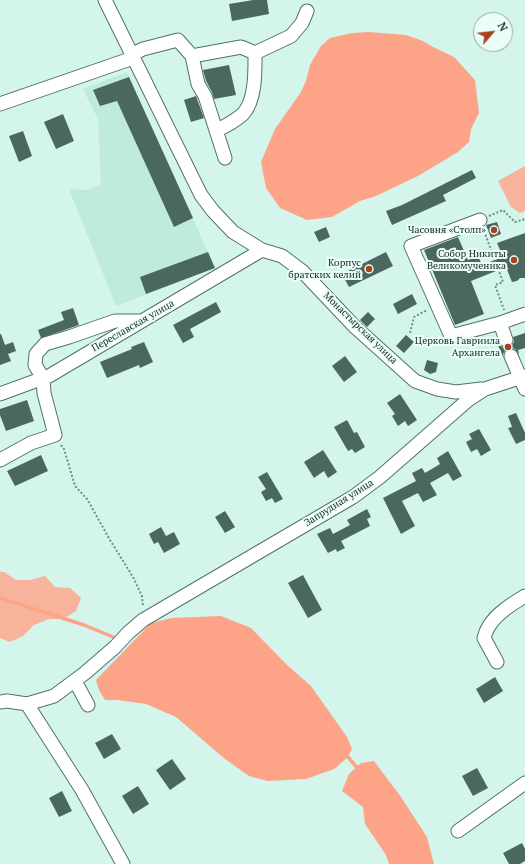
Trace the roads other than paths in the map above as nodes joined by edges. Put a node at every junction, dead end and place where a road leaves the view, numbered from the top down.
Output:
1 (105, 0) edge
2 (307, 11) dead end
3 (255, 54) junction
4 (132, 56) junction
5 (192, 56) junction
6 (0, 104) edge
7 (217, 130) junction
8 (226, 158) dead end
9 (480, 220) road end
10 (262, 250) junction
11 (525, 314) edge
12 (142, 321) junction
13 (504, 322) junction
14 (506, 340) dead end
15 (511, 356) dead end
16 (43, 378) junction
17 (523, 381) edge
18 (485, 389) junction
19 (0, 394) edge
20 (0, 460) edge
21 (525, 596) edge
22 (497, 662) dead end
23 (75, 681) junction
24 (0, 702) edge
25 (27, 704) junction
26 (88, 704) dead end
27 (525, 783) edge
28 (458, 831) dead end
29 (123, 864) edge

1 - 4 street, Монастырская улица
2 - 3 street
3 - 5 street
3 - 7 street
4 - 5 street
4 - 6 street
4 - 10 street, Монастырская улица
5 - 7 street
7 - 8 street
9 - 13 street
10 - 12 street, Переславская улица
10 - 18 street, Монастырская улица
11 - 13 street
12 - 16 street, Переславская улица
12 - 16 street
13 - 14 street
15 - 17 street
16 - 19 street, Переславская улица
16 - 20 street
17 - 18 street, Запрудная улица
18 - 23 street, Запрудная улица
21 - 22 street
23 - 25 street, Запрудная улица
23 - 26 street
24 - 25 street
25 - 29 street
27 - 28 street

